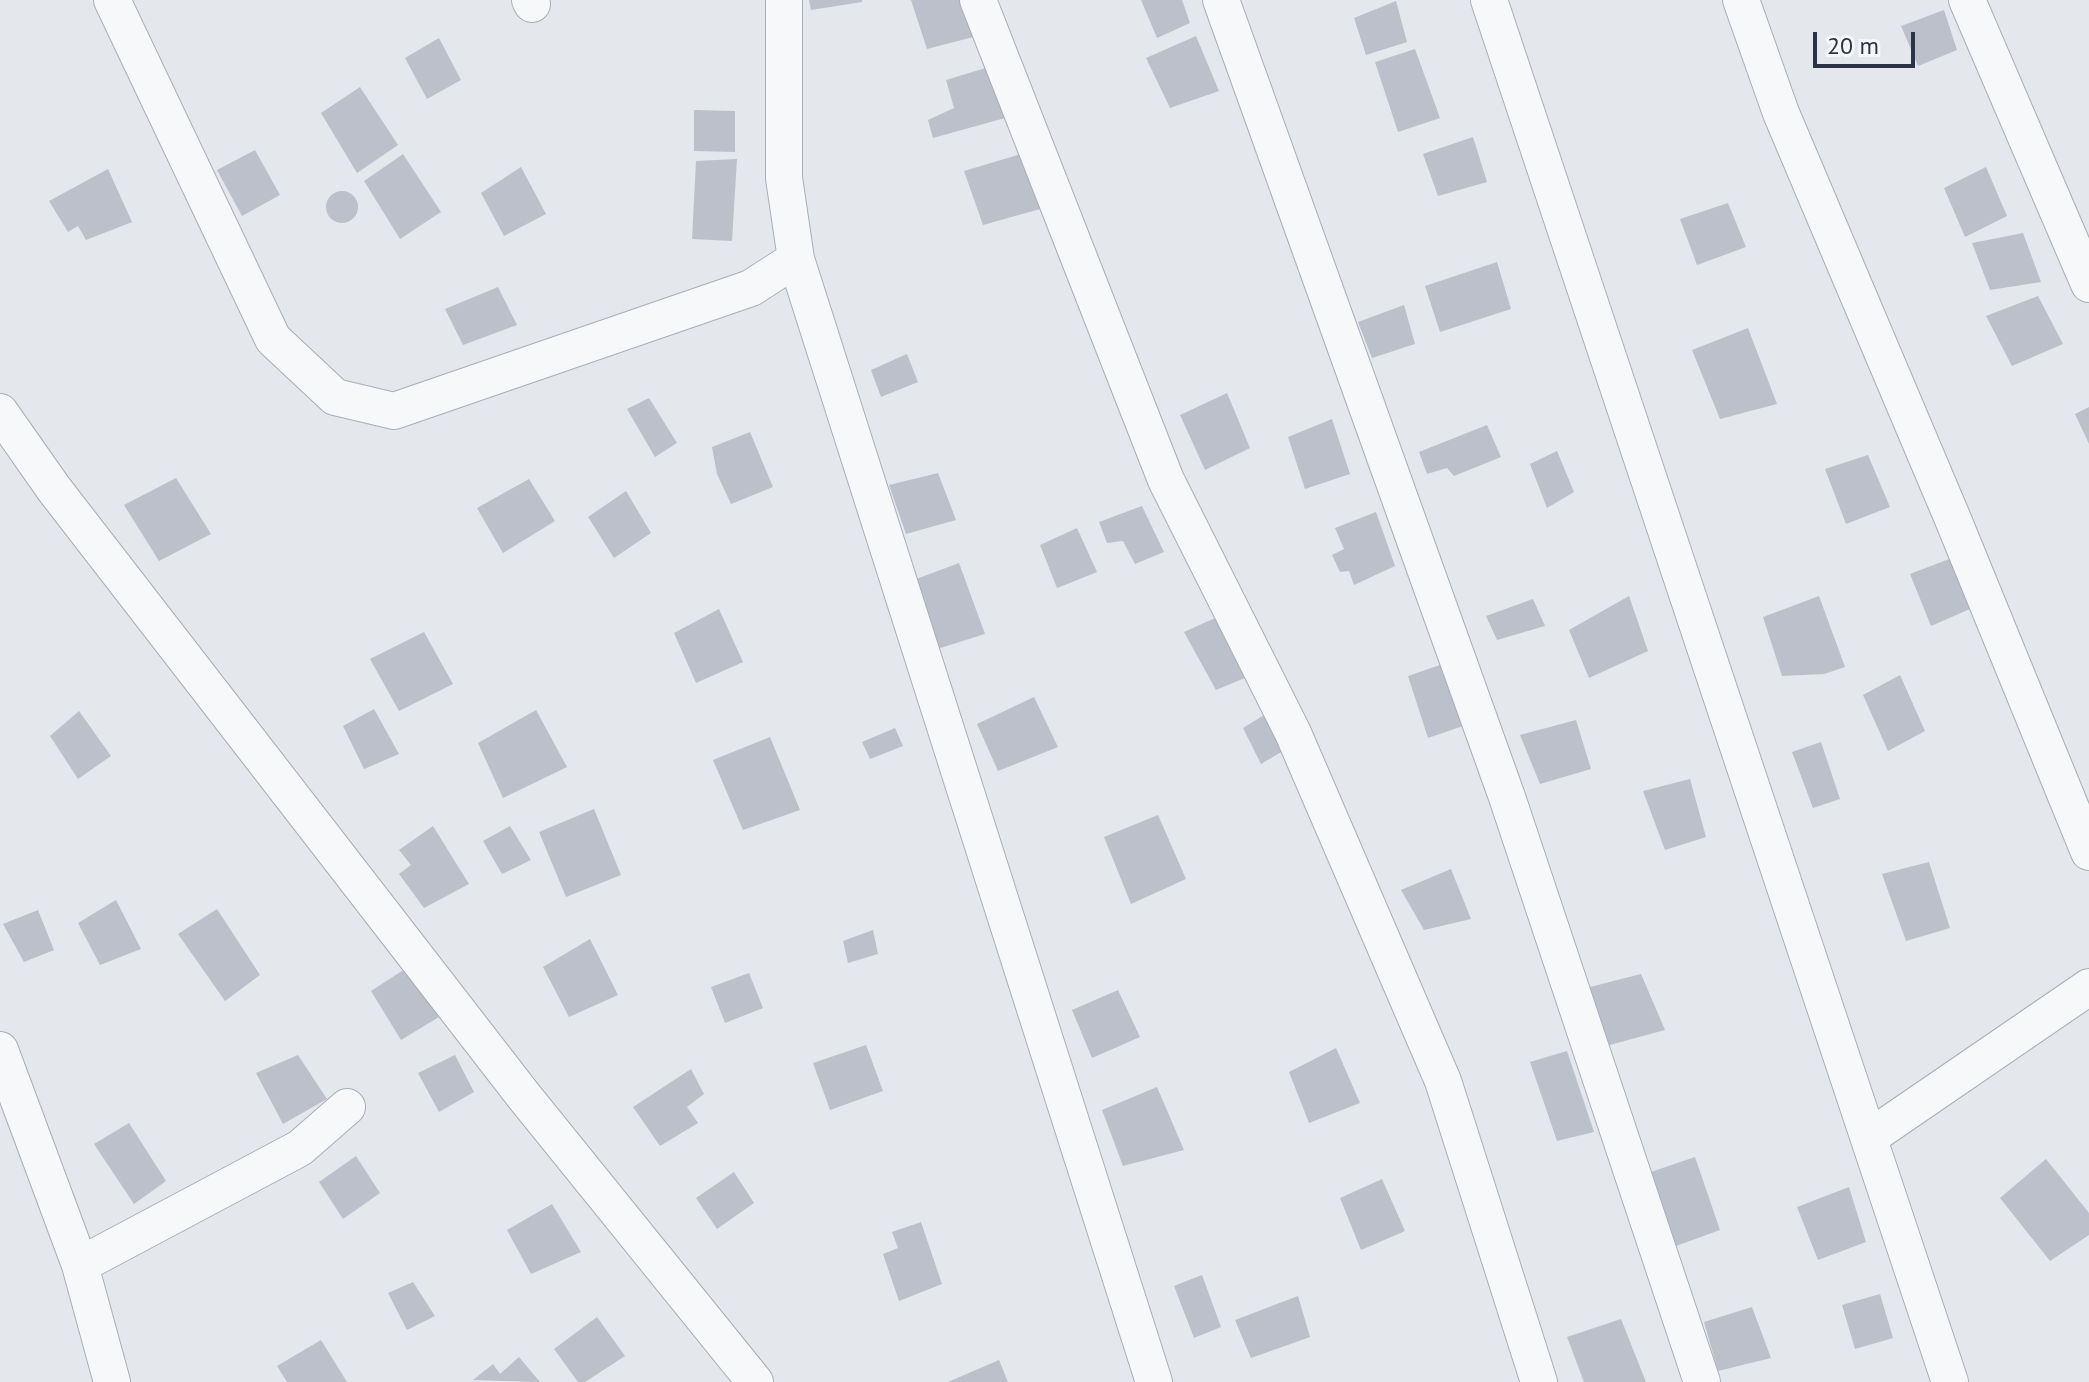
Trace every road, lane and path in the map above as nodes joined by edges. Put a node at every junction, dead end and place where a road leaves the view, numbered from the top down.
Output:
1 (112, 0) edge
2 (784, 0) edge
3 (978, 0) edge
4 (1221, 0) edge
5 (1489, 0) edge
6 (1741, 0) edge
7 (1967, 0) edge
8 (796, 259) junction
9 (2089, 284) edge
10 (0, 412) edge
11 (2089, 852) edge
12 (2089, 987) edge
13 (0, 1050) edge
14 (347, 1107) dead end
15 (1870, 1137) junction
16 (80, 1265) junction
17 (112, 1382) edge
18 (755, 1382) edge
19 (1154, 1382) edge
20 (1539, 1382) edge
21 (1702, 1382) edge
22 (1950, 1382) edge

1 - 8 street
2 - 8 street
3 - 20 street
4 - 21 street
5 - 15 street
6 - 11 street
7 - 9 street
8 - 19 street
10 - 18 street
12 - 15 street
13 - 16 street
14 - 16 street
15 - 22 street
16 - 17 street

